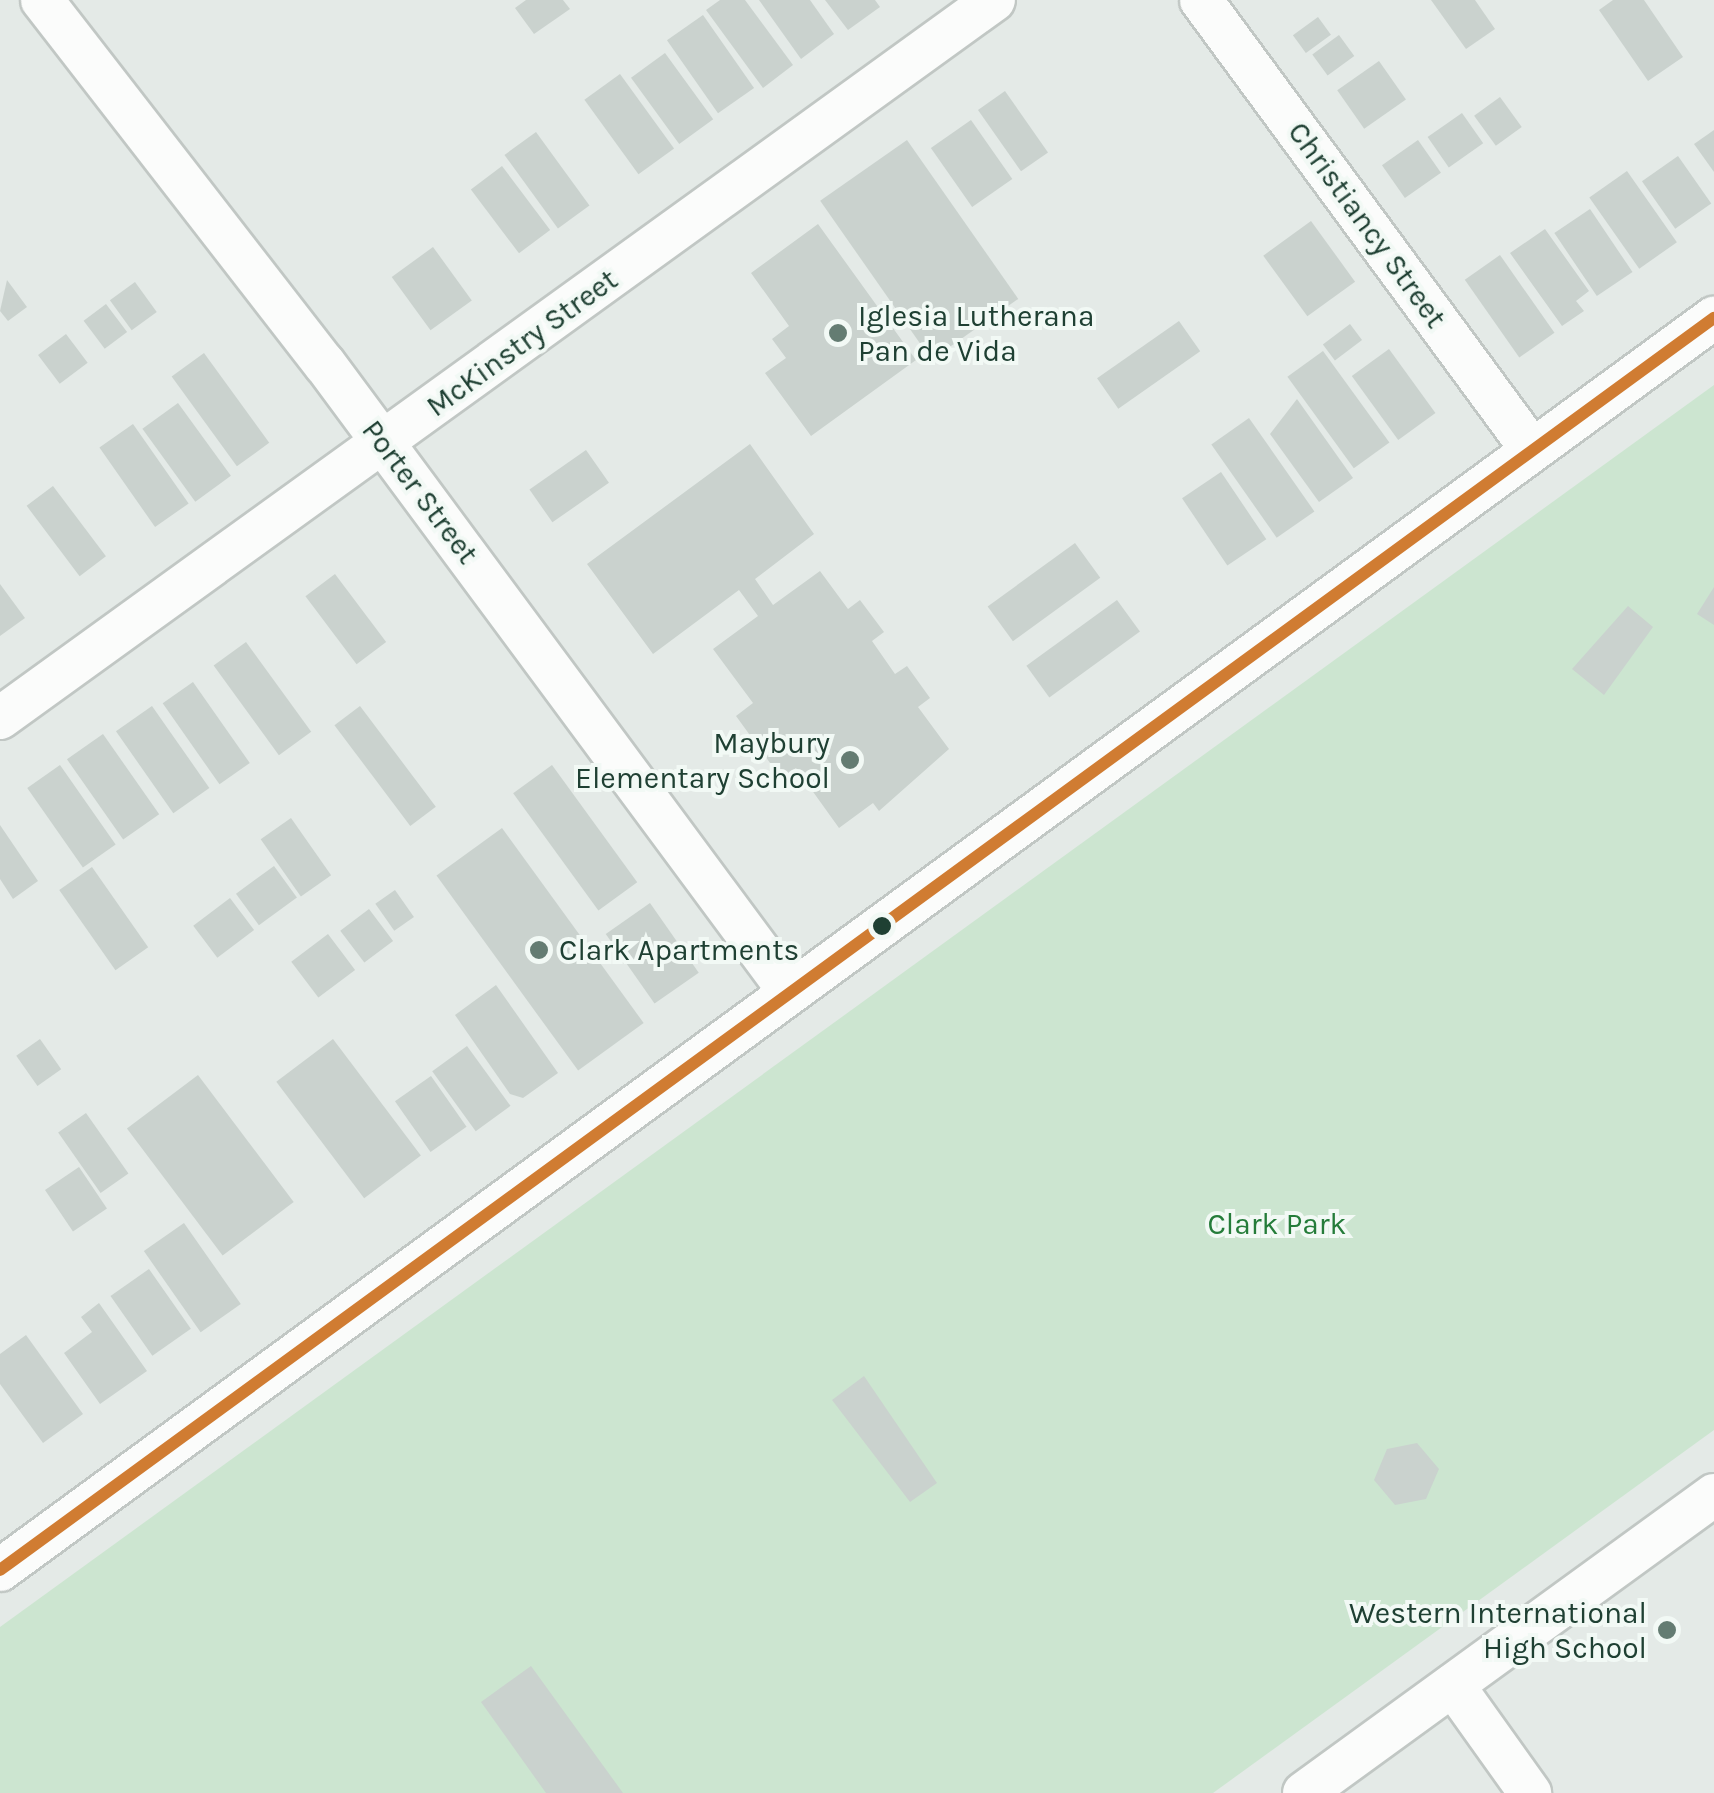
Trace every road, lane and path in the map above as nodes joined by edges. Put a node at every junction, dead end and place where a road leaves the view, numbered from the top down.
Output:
1 (42, 0) edge
2 (994, 0) edge
3 (1202, 0) edge
4 (1714, 318) edge
5 (384, 443) junction
6 (1532, 450) junction
7 (0, 718) edge
8 (788, 991) junction
9 (1714, 1495) edge
10 (0, 1570) edge
11 (1453, 1685) junction
12 (1304, 1793) edge
13 (1530, 1793) edge

1 - 5 street, Porter Street
2 - 5 street, McKinstry Street
3 - 6 street, Christiancy Street
4 - 6 street
5 - 7 street, McKinstry Street
5 - 8 street, Porter Street
6 - 8 street
8 - 10 street
9 - 11 street
11 - 12 street
11 - 13 street

